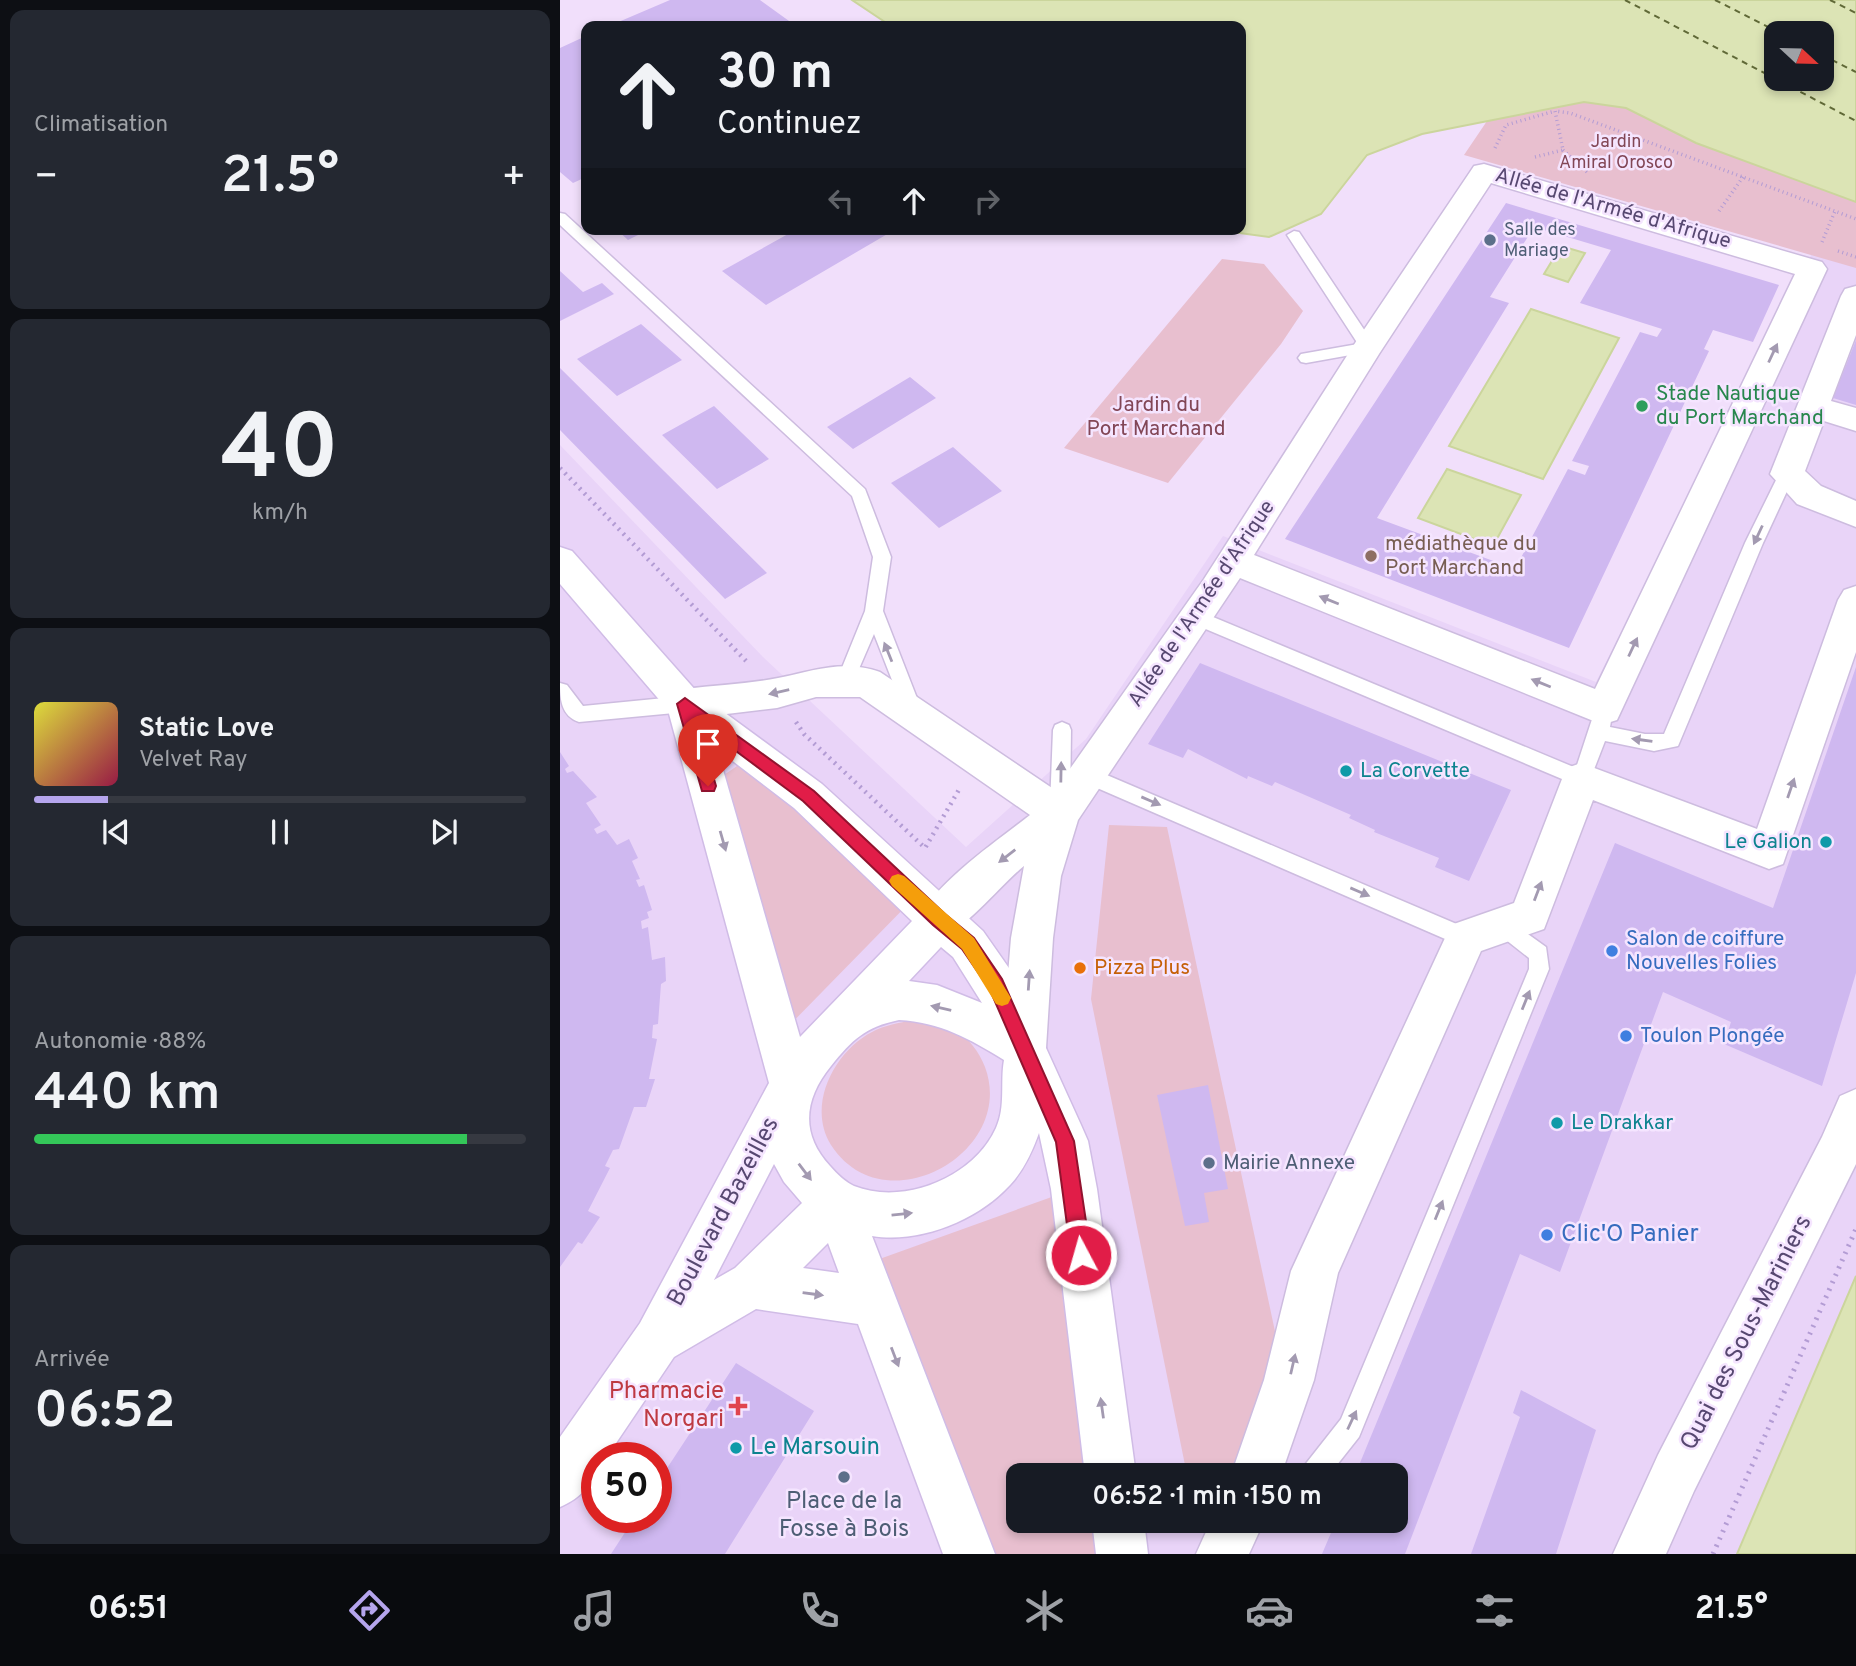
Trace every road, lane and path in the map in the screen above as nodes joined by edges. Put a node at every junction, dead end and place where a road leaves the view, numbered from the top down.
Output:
1 (1555, 111) junction
2 (1563, 150) junction
3 (1484, 172) junction
4 (1594, 177) dead end
5 (1743, 177) junction
6 (1707, 208) dead end
7 (560, 217) edge
8 (1856, 219) edge
9 (1294, 235) dead end
10 (1856, 296) edge
11 (1368, 347) junction
12 (1306, 358) dead end
13 (1813, 406) junction
14 (1856, 419) edge
15 (1787, 474) junction
16 (1856, 515) edge
17 (560, 560) edge
18 (1233, 561) junction
19 (1856, 600) edge
20 (874, 611) junction
21 (1195, 617) junction
22 (846, 680) junction
23 (560, 690) edge
24 (685, 704) junction
25 (915, 715) junction
26 (1602, 720) junction
27 (1062, 730) dead end
28 (1088, 775) junction
29 (1581, 779) junction
30 (1060, 814) junction
31 (939, 920) junction
32 (1485, 931) junction
33 (847, 1017) junction
34 (1024, 1048) junction
35 (792, 1085) junction
36 (1856, 1111) edge
37 (836, 1202) junction
38 (1856, 1229) edge
39 (752, 1285) junction
40 (874, 1302) junction
41 (657, 1340) junction
42 (1109, 1463) edge
43 (1260, 1463) edge
44 (1322, 1463) edge
45 (560, 1481) edge
46 (1119, 1533) edge
47 (1232, 1533) edge
48 (970, 1554) edge
49 (1122, 1554) edge
50 (1222, 1554) edge
51 (1639, 1554) edge
52 (1713, 1554) edge

1 - 2 path
1 - 3 path
1 - 5 path
2 - 3 path
2 - 4 path
3 - 11 street, Allée de l'Armée d'Afrique
26 -> 3 street, Allée de l'Armée d'Afrique
5 - 6 path
5 - 8 path
7 - 20 lane
9 - 11 lane
10 - 13 street
11 - 12 lane
11 - 18 street, Allée de l'Armée d'Afrique
13 - 14 street
13 - 15 street
15 - 16 street
15 -> 26 lane
17 - 24 street
18 - 21 street, Allée de l'Armée d'Afrique
26 -> 18 street
29 -> 19 street
20 - 22 lane
25 -> 20 lane
21 - 28 street, Allée de l'Armée d'Afrique
21 - 29 lane
22 -> 24 street
22 - 25 street
23 - 24 lane
24 - 31 street
24 -> 35 street
25 - 30 street
26 - 29 lane
30 -> 27 lane
28 - 30 street, Allée de l'Armée d'Afrique
28 -> 32 lane
32 -> 29 street
30 -> 31 street, Allée de l'Armée d'Afrique
34 -> 30 street, Allée de l'Armée d'Afrique
31 - 33 street, Allée de l'Armée d'Afrique
31 - 34 street
43 -> 32 street
44 -> 32 lane
34 -> 33 street
33 - 35 street
37 -> 34 street
42 -> 34 street
35 -> 37 street
35 - 41 street, Boulevard Bazeilles
36 - 51 street, Quai des Sous-Mariniers
37 - 39 street, Boulevard Bazeilles
37 - 40 street
38 - 52 path
39 -> 40 street
39 - 41 street, Boulevard Bazeilles
40 -> 48 street
41 - 45 street, Boulevard Bazeilles
46 - 49 street
47 - 50 street

